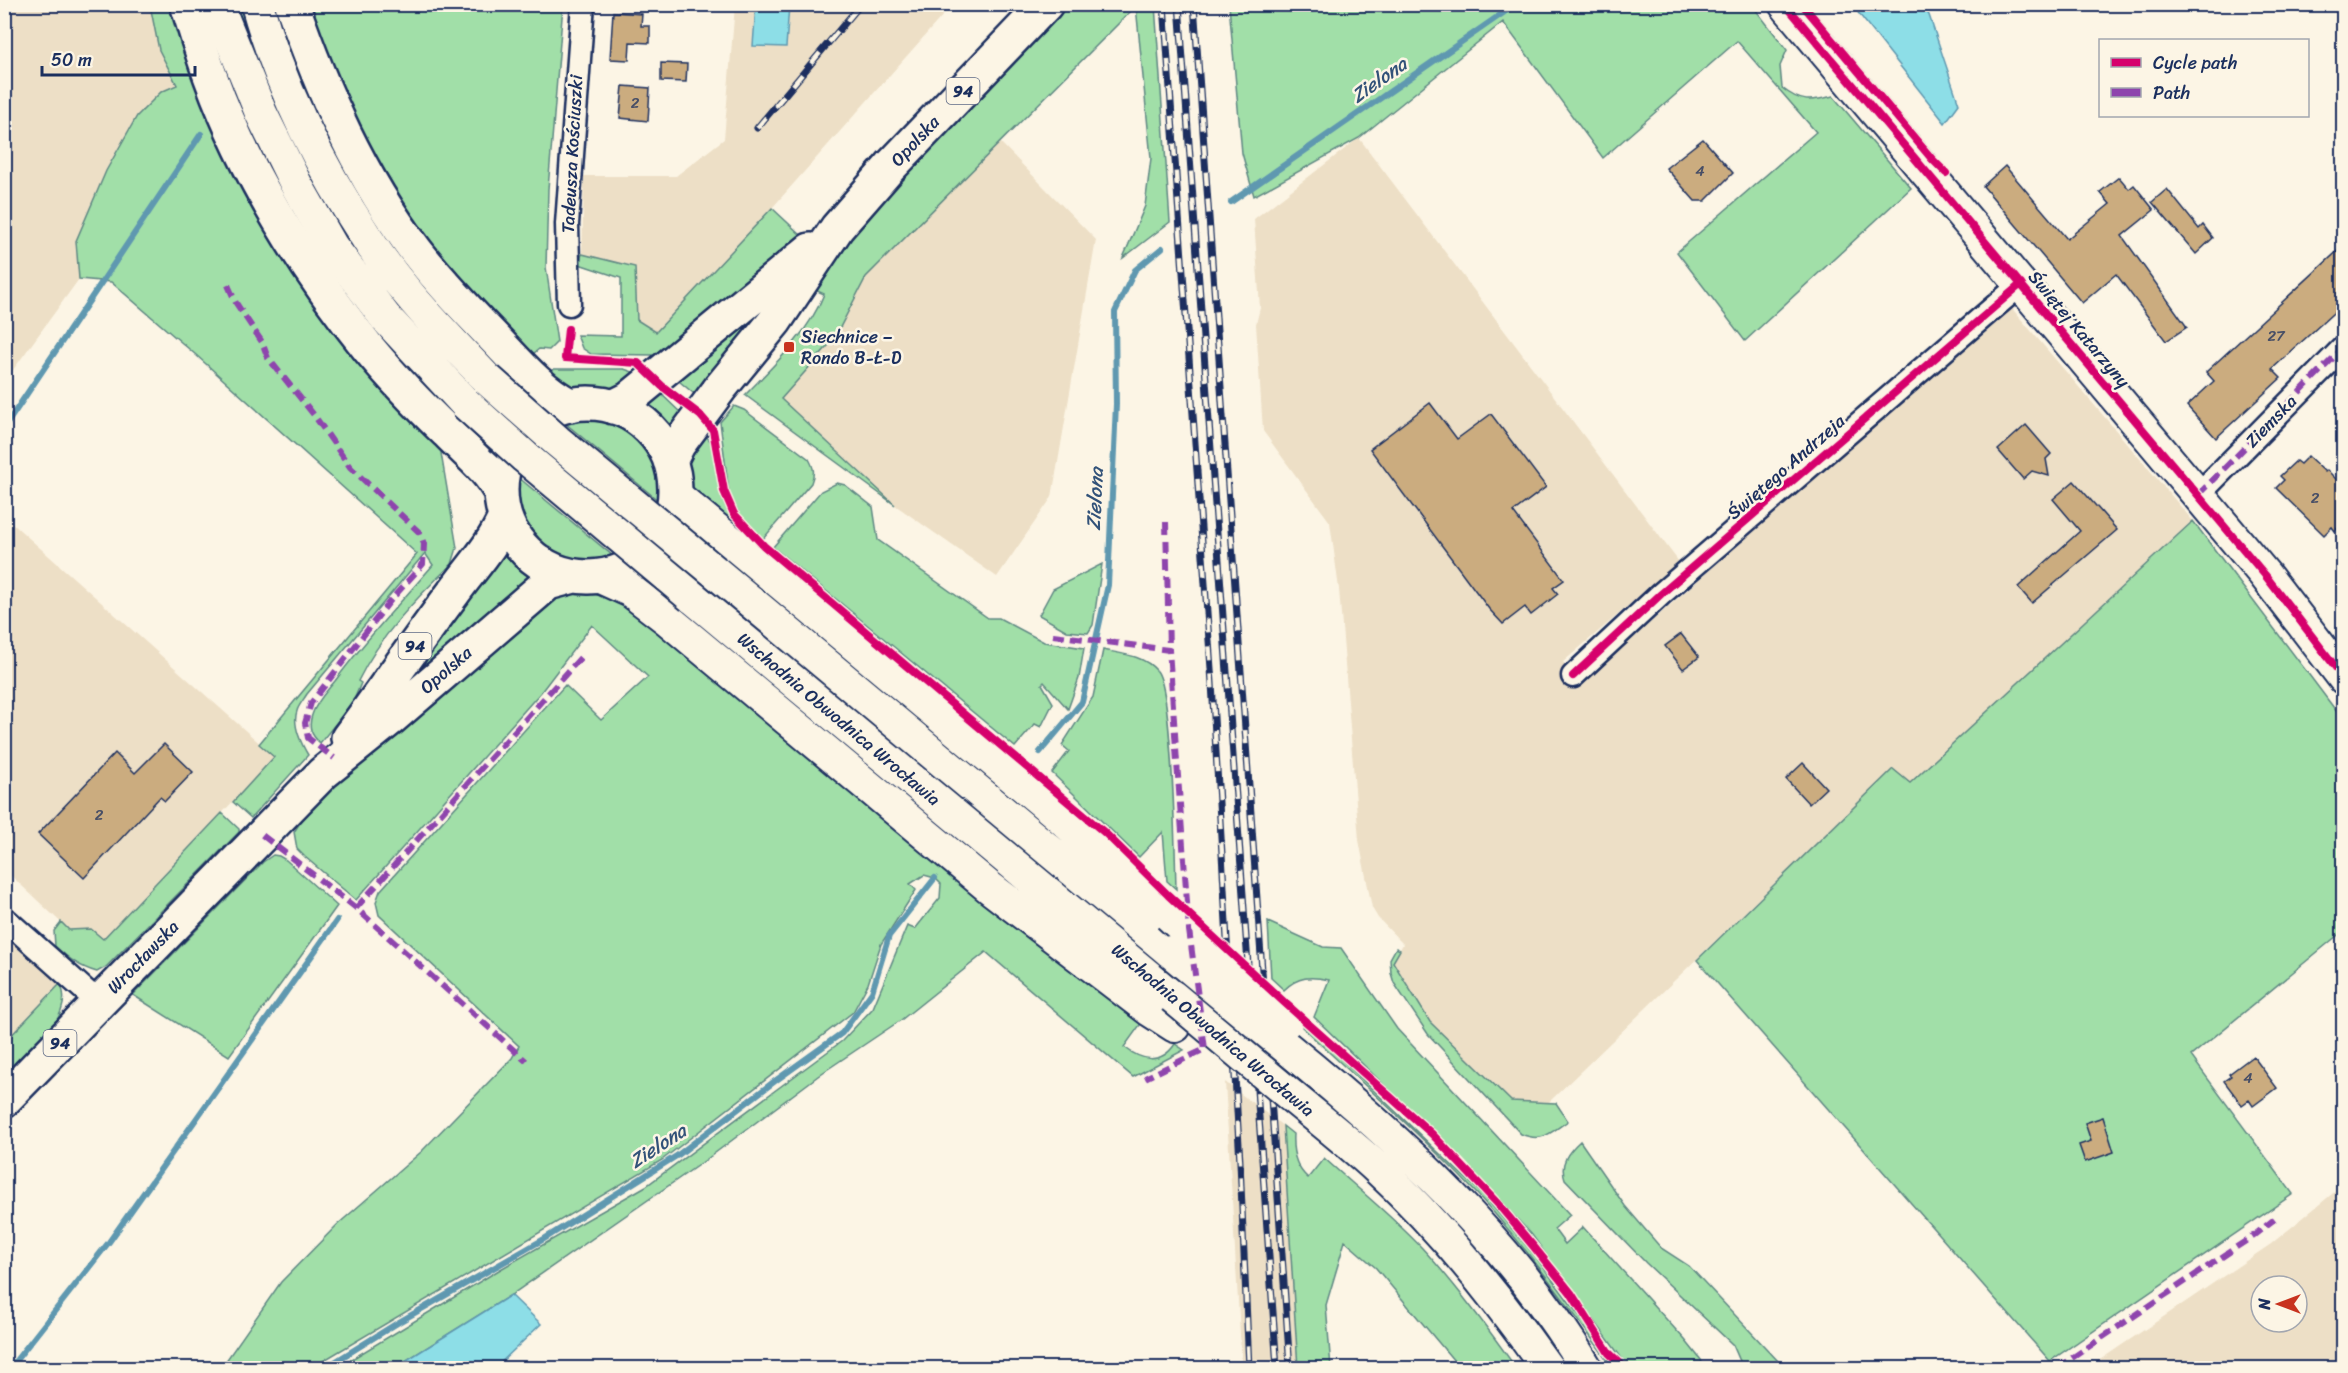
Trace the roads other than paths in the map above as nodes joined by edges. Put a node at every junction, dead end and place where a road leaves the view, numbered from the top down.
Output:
1 (187, 4) edge
2 (217, 4) edge
3 (257, 4) edge
4 (292, 4) edge
5 (583, 4) edge
6 (1046, 4) edge
7 (1785, 4) edge
8 (837, 228) junction
9 (2021, 284) junction
10 (569, 304) dead end
11 (2343, 347) edge
12 (570, 405) junction
13 (613, 407) junction
14 (670, 460) junction
15 (675, 495) junction
16 (2198, 495) junction
17 (503, 505) junction
18 (587, 577) junction
19 (1573, 676) dead end
20 (2343, 678) edge
21 (323, 773) junction
22 (281, 814) joint
23 (4, 918) edge
24 (99, 1003) junction
25 (1174, 1012) junction
26 (1287, 1035) junction
27 (4, 1100) edge
28 (1547, 1368) edge
29 (1586, 1368) edge

1 - 17 main road
2 - 25 main road, Wschodnia Obwodnica Wrocławia, bridge
3 - 26 main road, Wschodnia Obwodnica Wrocławia, bridge
4 - 12 main road
5 - 10 street, Tadeusza Kościuszki
6 - 8 main road, Opolska / 94
7 - 9 main road, Świętej Katarzyny
8 - 13 main road, Opolska / 94
8 - 14 main road, Opolska / 94
9 - 16 main road, Świętej Katarzyny
9 - 19 street, Świętego Andrzeja
11 - 16 street, Ziemska
12 - 13 main road, 94
12 - 17 main road, 94
13 - 14 main road, 94
14 - 15 main road, 94
15 - 18 main road, 94
15 - 26 main road, bridge
16 - 20 main road, Świętej Katarzyny
17 - 18 main road
17 - 21 main road, Opolska / 94
18 - 21 main road, Opolska / 94
18 - 25 main road
21 - 22 main road, Opolska / 94
22 - 24 main road, Wrocławska / 94
23 - 24 street
24 - 27 main road, Wrocławska / 94
25 - 28 main road, Wschodnia Obwodnica Wrocławia, bridge
26 - 29 main road, Wschodnia Obwodnica Wrocławia

